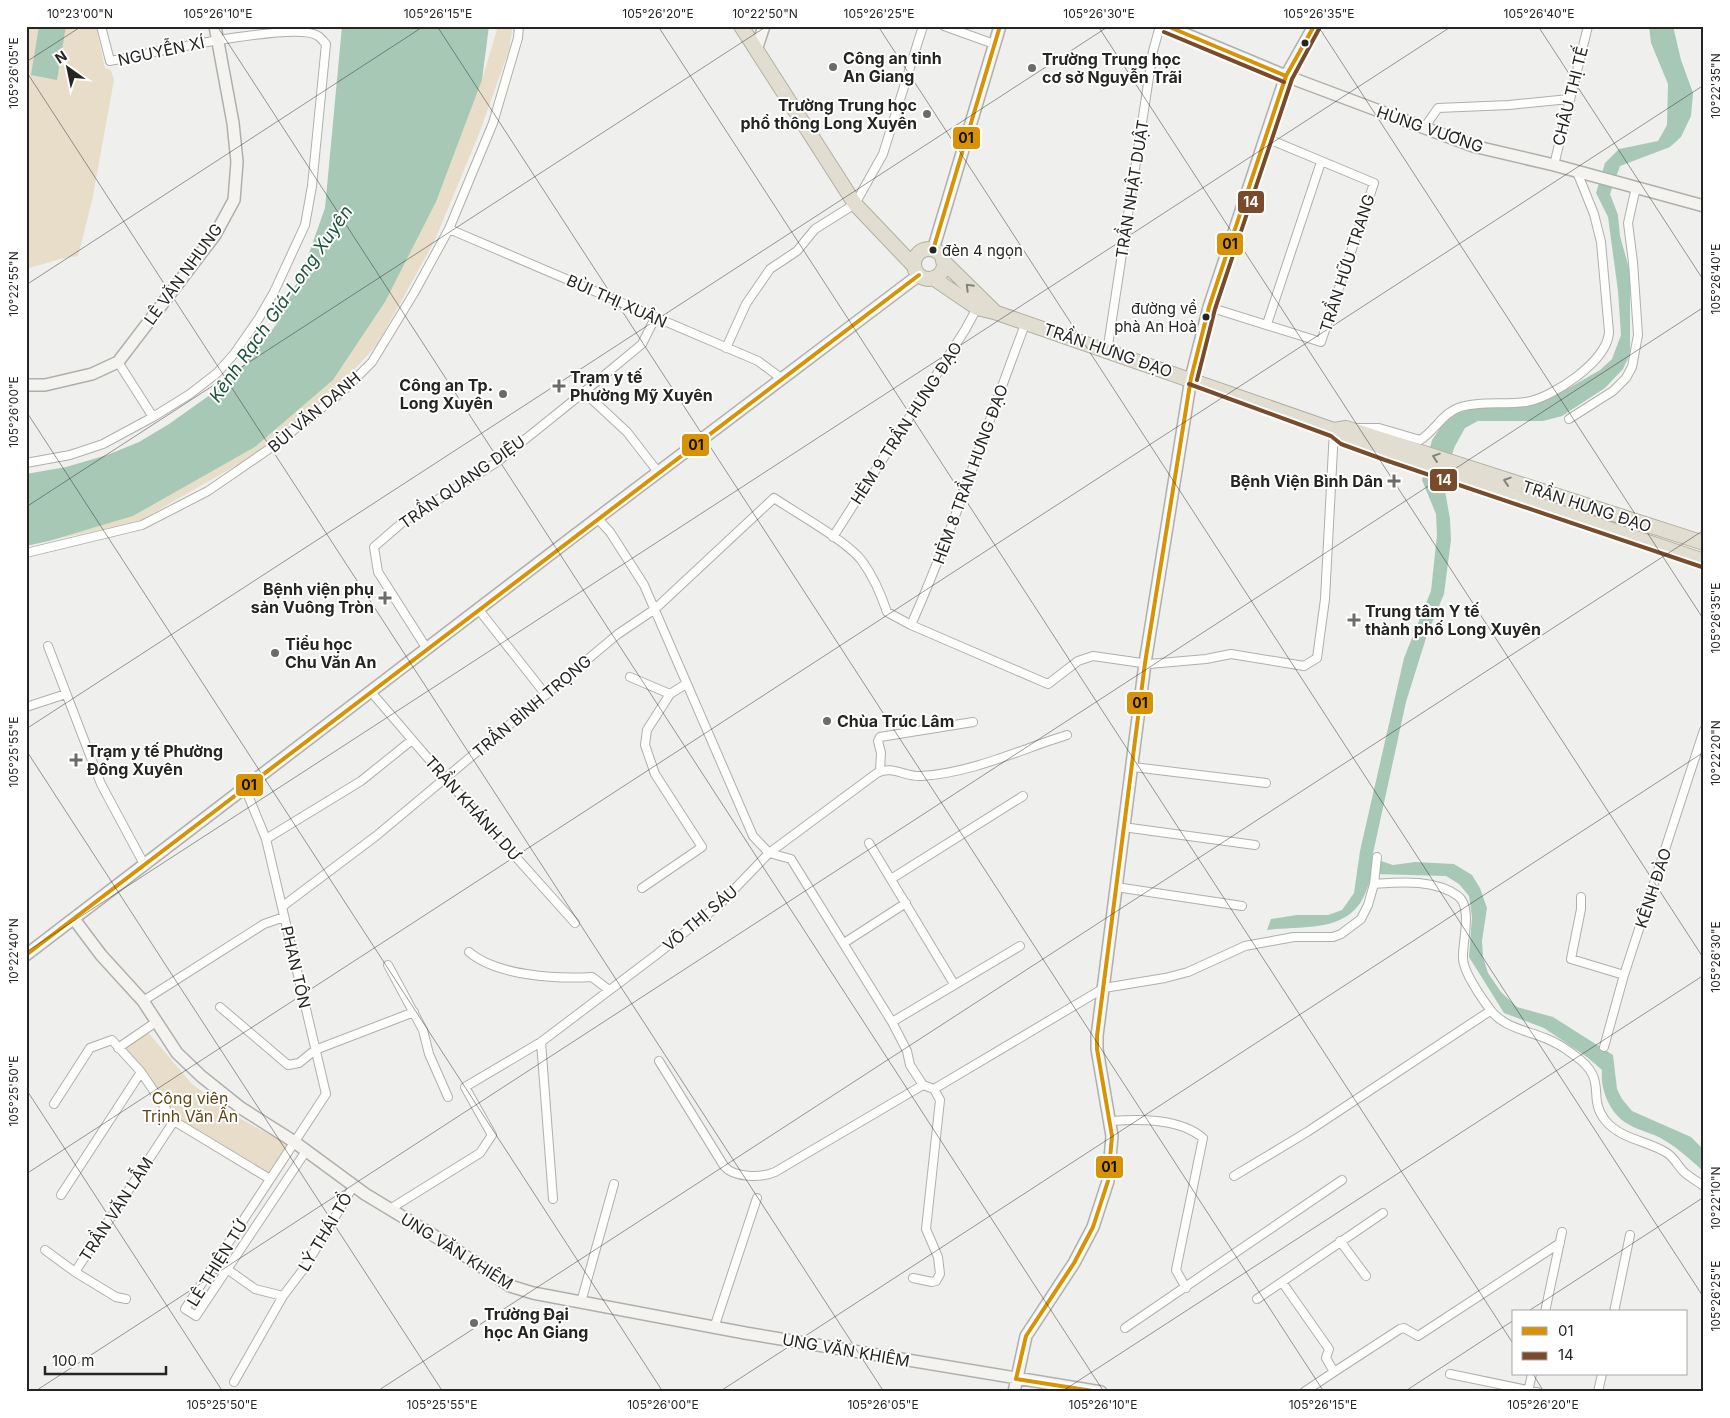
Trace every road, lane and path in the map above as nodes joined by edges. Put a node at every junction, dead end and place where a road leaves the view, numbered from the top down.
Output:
1 (101, 26) edge
2 (215, 26) edge
3 (519, 26) edge
4 (741, 26) edge
5 (764, 26) edge
6 (923, 26) edge
7 (944, 26) edge
8 (1000, 26) edge
9 (1160, 26) edge
10 (1166, 26) edge
11 (1314, 26) edge
12 (1588, 26) edge
13 (218, 39) junction
14 (994, 44) junction
15 (756, 50) junction
16 (1286, 76) junction
17 (1569, 99) junction
18 (1424, 128) junction
19 (1266, 138) junction
20 (1321, 162) junction
21 (1554, 165) junction
22 (1579, 172) junction
23 (1635, 187) junction
24 (855, 204) junction
25 (1704, 206) edge
26 (449, 229) junction
27 (930, 250) junction
28 (943, 261) junction
29 (916, 271) junction
30 (933, 278) junction
31 (1209, 307) junction
32 (977, 308) junction
33 (994, 312) junction
34 (655, 318) junction
35 (1026, 322) junction
36 (1267, 324) junction
37 (726, 348) junction
38 (1107, 352) junction
39 (118, 362) junction
40 (781, 378) junction
41 (1191, 378) junction
42 (26, 385) edge
43 (584, 392) junction
44 (153, 417) junction
45 (1569, 419) dead end
46 (1340, 429) junction
47 (26, 463) edge
48 (658, 472) junction
49 (597, 518) junction
50 (833, 537) junction
51 (1704, 543) edge
52 (26, 553) edge
53 (1704, 561) edge
54 (655, 608) junction
55 (479, 610) junction
56 (911, 625) junction
57 (48, 646) dead end
58 (427, 649) junction
59 (1145, 663) junction
60 (630, 677) dead end
61 (686, 684) junction
62 (372, 693) junction
63 (66, 694) junction
64 (670, 694) junction
65 (546, 695) junction
66 (26, 707) edge
67 (973, 722) dead end
68 (1704, 730) edge
69 (1067, 736) dead end
70 (412, 740) junction
71 (1133, 767) junction
72 (880, 771) junction
73 (445, 778) junction
74 (1266, 783) dead end
75 (245, 788) junction
76 (1023, 796) dead end
77 (1123, 827) junction
78 (266, 839) junction
79 (869, 843) dead end
80 (1255, 845) dead end
81 (769, 853) junction
82 (1378, 858) dead end
83 (144, 866) junction
84 (891, 878) junction
85 (1374, 881) junction
86 (1116, 887) junction
87 (642, 888) dead end
88 (1581, 898) dead end
89 (906, 903) junction
90 (282, 906) junction
91 (1242, 906) dead end
92 (284, 916) junction
93 (74, 919) junction
94 (575, 922) dead end
95 (844, 943) junction
96 (1020, 946) dead end
97 (469, 952) dead end
98 (26, 955) edge
99 (388, 965) dead end
100 (1624, 975) junction
101 (954, 984) junction
102 (1104, 988) junction
103 (609, 990) junction
104 (143, 1001) junction
105 (220, 1007) dead end
106 (1490, 1011) junction
107 (414, 1012) junction
108 (156, 1022) junction
109 (892, 1022) junction
110 (541, 1042) junction
111 (1604, 1047) dead end
112 (118, 1048) junction
113 (315, 1050) junction
114 (659, 1061) dead end
115 (141, 1072) junction
116 (922, 1085) junction
117 (934, 1089) junction
118 (448, 1097) dead end
119 (54, 1104) dead end
120 (174, 1121) junction
121 (1111, 1121) junction
122 (293, 1141) junction
123 (306, 1151) junction
124 (1234, 1176) dead end
125 (270, 1179) junction
126 (1342, 1180) dead end
127 (614, 1184) dead end
128 (354, 1185) junction
129 (1704, 1186) edge
130 (61, 1195) dead end
131 (757, 1198) dead end
132 (553, 1199) dead end
133 (390, 1209) junction
134 (1383, 1213) dead end
135 (1562, 1232) dead end
136 (1630, 1235) dead end
137 (1340, 1241) junction
138 (1560, 1243) junction
139 (45, 1250) dead end
140 (227, 1269) junction
141 (75, 1272) junction
142 (1366, 1276) dead end
143 (913, 1278) dead end
144 (1282, 1282) junction
145 (1186, 1288) junction
146 (283, 1296) junction
147 (1257, 1299) dead end
148 (126, 1300) dead end
149 (580, 1302) junction
150 (1545, 1310) edge
151 (1614, 1310) edge
152 (714, 1328) junction
153 (1124, 1328) dead end
154 (1334, 1372) junction
155 (1450, 1374) dead end
156 (1532, 1376) edge
157 (1602, 1376) edge
158 (1016, 1379) junction
159 (234, 1382) dead end
160 (1528, 1391) edge
161 (1014, 1392) edge
162 (1101, 1392) edge
163 (1304, 1392) edge
164 (1537, 1392) edge
165 (1598, 1392) edge

1 - 13 street, NGUYỄN XÍ
2 - 13 street, LÊ VĂN NHUNG
3 - 26 street, BÙI VĂN DANH
4 - 15 highway
5 - 15 street
6 - 24 street
7 - 14 street
8 - 14 street
9 - 38 street, TRẦN NHẬT DUẬT
10 - 16 street, HÙNG VƯƠNG
11 - 16 street
12 - 17 street, CHÂU THỊ TẾ
13 - 39 street, LÊ VĂN NHUNG
13 - 44 street
14 - 27 street
15 - 24 highway
16 - 18 street, HÙNG VƯƠNG
16 - 19 street
17 - 18 street
17 - 21 street, CHÂU THỊ TẾ
18 - 21 street, HÙNG VƯƠNG
19 - 20 street
19 - 31 street
20 - 36 street
20 - 36 street, TRẦN HỮU TRANG
21 - 22 street, HÙNG VƯƠNG
22 - 23 street, HÙNG VƯƠNG
22 - 46 street
23 - 25 street, HÙNG VƯƠNG
23 - 45 street
24 - 27 highway
24 - 29 highway
24 - 37 street
26 - 34 street, BÙI THỊ XUÂN
26 - 52 street, BÙI VĂN DANH
27 - 28 highway
27 - 29 highway
28 - 30 highway
33 -> 28 highway, TRẦN HƯNG ĐẠO
29 - 30 highway
29 - 40 street
30 - 32 highway, TRẦN HƯNG ĐẠO
31 - 36 street
31 - 41 street
32 - 33 highway, TRẦN HƯNG ĐẠO
32 - 50 street, HẺM 9 TRẦN HƯNG ĐẠO
33 - 35 highway, TRẦN HƯNG ĐẠO
34 - 37 street, BÙI THỊ XUÂN
34 - 43 street, TRẦN QUANG DIỆU
35 - 38 highway, TRẦN HƯNG ĐẠO
35 - 56 street, HẺM 8 TRẦN HƯNG ĐẠO
37 - 40 street, BÙI THỊ XUÂN
38 - 41 highway, TRẦN HƯNG ĐẠO
39 - 42 street, LÊ VĂN NHUNG
39 - 44 street
40 - 48 street
41 - 46 highway, TRẦN HƯNG ĐẠO
41 - 59 street
43 - 48 street
43 - 58 street, TRẦN QUANG DIỆU
44 - 47 street
51 -> 46 highway, TRẦN HƯNG ĐẠO
46 - 53 highway, TRẦN HƯNG ĐẠO
46 - 59 street
48 - 49 street
49 - 54 street
49 - 55 street
50 - 54 street, TRẦN BÌNH TRỌNG
50 - 56 street
54 - 61 street
54 - 65 street, TRẦN BÌNH TRỌNG
55 - 58 street
55 - 65 street
56 - 59 street
57 - 63 street
58 - 62 street
59 - 71 street
60 - 64 street
61 - 64 street
61 - 81 street
62 - 70 street, TRẦN KHÁNH DƯ
62 - 75 street
63 - 66 street
63 - 83 street
64 - 87 street
65 - 73 street, TRẦN BÌNH TRỌNG
67 - 72 street
68 - 100 street, KÊNH ĐÀO
69 - 72 street
70 - 73 street, TRẦN KHÁNH DƯ
70 - 78 street
71 - 74 street
71 - 77 street
72 - 81 street, VÕ THỊ SÁU
73 - 90 street, TRẦN BÌNH TRỌNG
73 - 94 street, TRẦN KHÁNH DƯ
75 - 78 street, PHAN TÔN
75 - 83 street
76 - 84 street
77 - 80 street
77 - 86 street
78 - 90 street, PHAN TÔN
79 - 84 street
81 - 95 street
81 - 103 street, VÕ THỊ SÁU
82 - 85 street
83 - 93 street
84 - 89 street
85 - 102 street
85 - 106 street
86 - 91 street
86 - 102 street
88 - 100 street
89 - 95 street
89 - 101 street
90 - 92 street, PHAN TÔN
92 - 104 street
92 - 113 street, PHAN TÔN
93 - 98 street
93 - 104 street, UNG VĂN KHIÊM
95 - 109 street
96 - 101 street
97 - 103 street
99 - 107 street
100 - 111 street, KÊNH ĐÀO
101 - 109 street
102 - 117 street
102 - 121 street
103 - 110 street, VÕ THỊ SÁU
104 - 108 street, UNG VĂN KHIÊM
105 - 113 street
106 - 124 street
106 - 129 street
107 - 113 street
107 - 118 street
108 - 112 street
108 - 122 street, UNG VĂN KHIÊM
109 - 116 street
110 - 132 street
110 - 133 street, VÕ THỊ SÁU
112 - 115 street
112 - 119 street
113 - 122 street, PHAN TÔN
114 - 116 street
115 - 120 street
115 - 130 street
116 - 117 street
117 - 143 street
120 - 125 street
120 - 141 street, TRẦN VĂN LẪM
121 - 145 street
121 - 158 street
122 - 123 street, UNG VĂN KHIÊM
122 - 125 street, LÊ THIỆN TỨ
123 - 128 street, UNG VĂN KHIÊM
123 - 140 street, LÊ THIỆN TỨ
125 - 140 street, LÊ THIỆN TỨ
126 - 145 street
127 - 149 street
128 - 133 street, UNG VĂN KHIÊM
128 - 146 street, LÝ THÁI TỔ
131 - 152 street
133 - 149 street, UNG VĂN KHIÊM
134 - 137 street
135 - 138 street
136 - 151 street
137 - 142 street
137 - 144 street
138 - 150 street
138 - 154 street
139 - 141 street
140 - 146 street
141 - 148 street, TRẦN VĂN LẪM
144 - 147 street
144 - 154 street
145 - 153 street
146 - 159 street, LÝ THÁI TỔ
149 - 152 street, UNG VĂN KHIÊM
152 - 158 street, UNG VĂN KHIÊM
154 - 163 street
155 - 160 street
156 - 160 street
157 - 165 street
158 - 161 street
158 - 162 street, UNG VĂN KHIÊM
160 - 164 street

